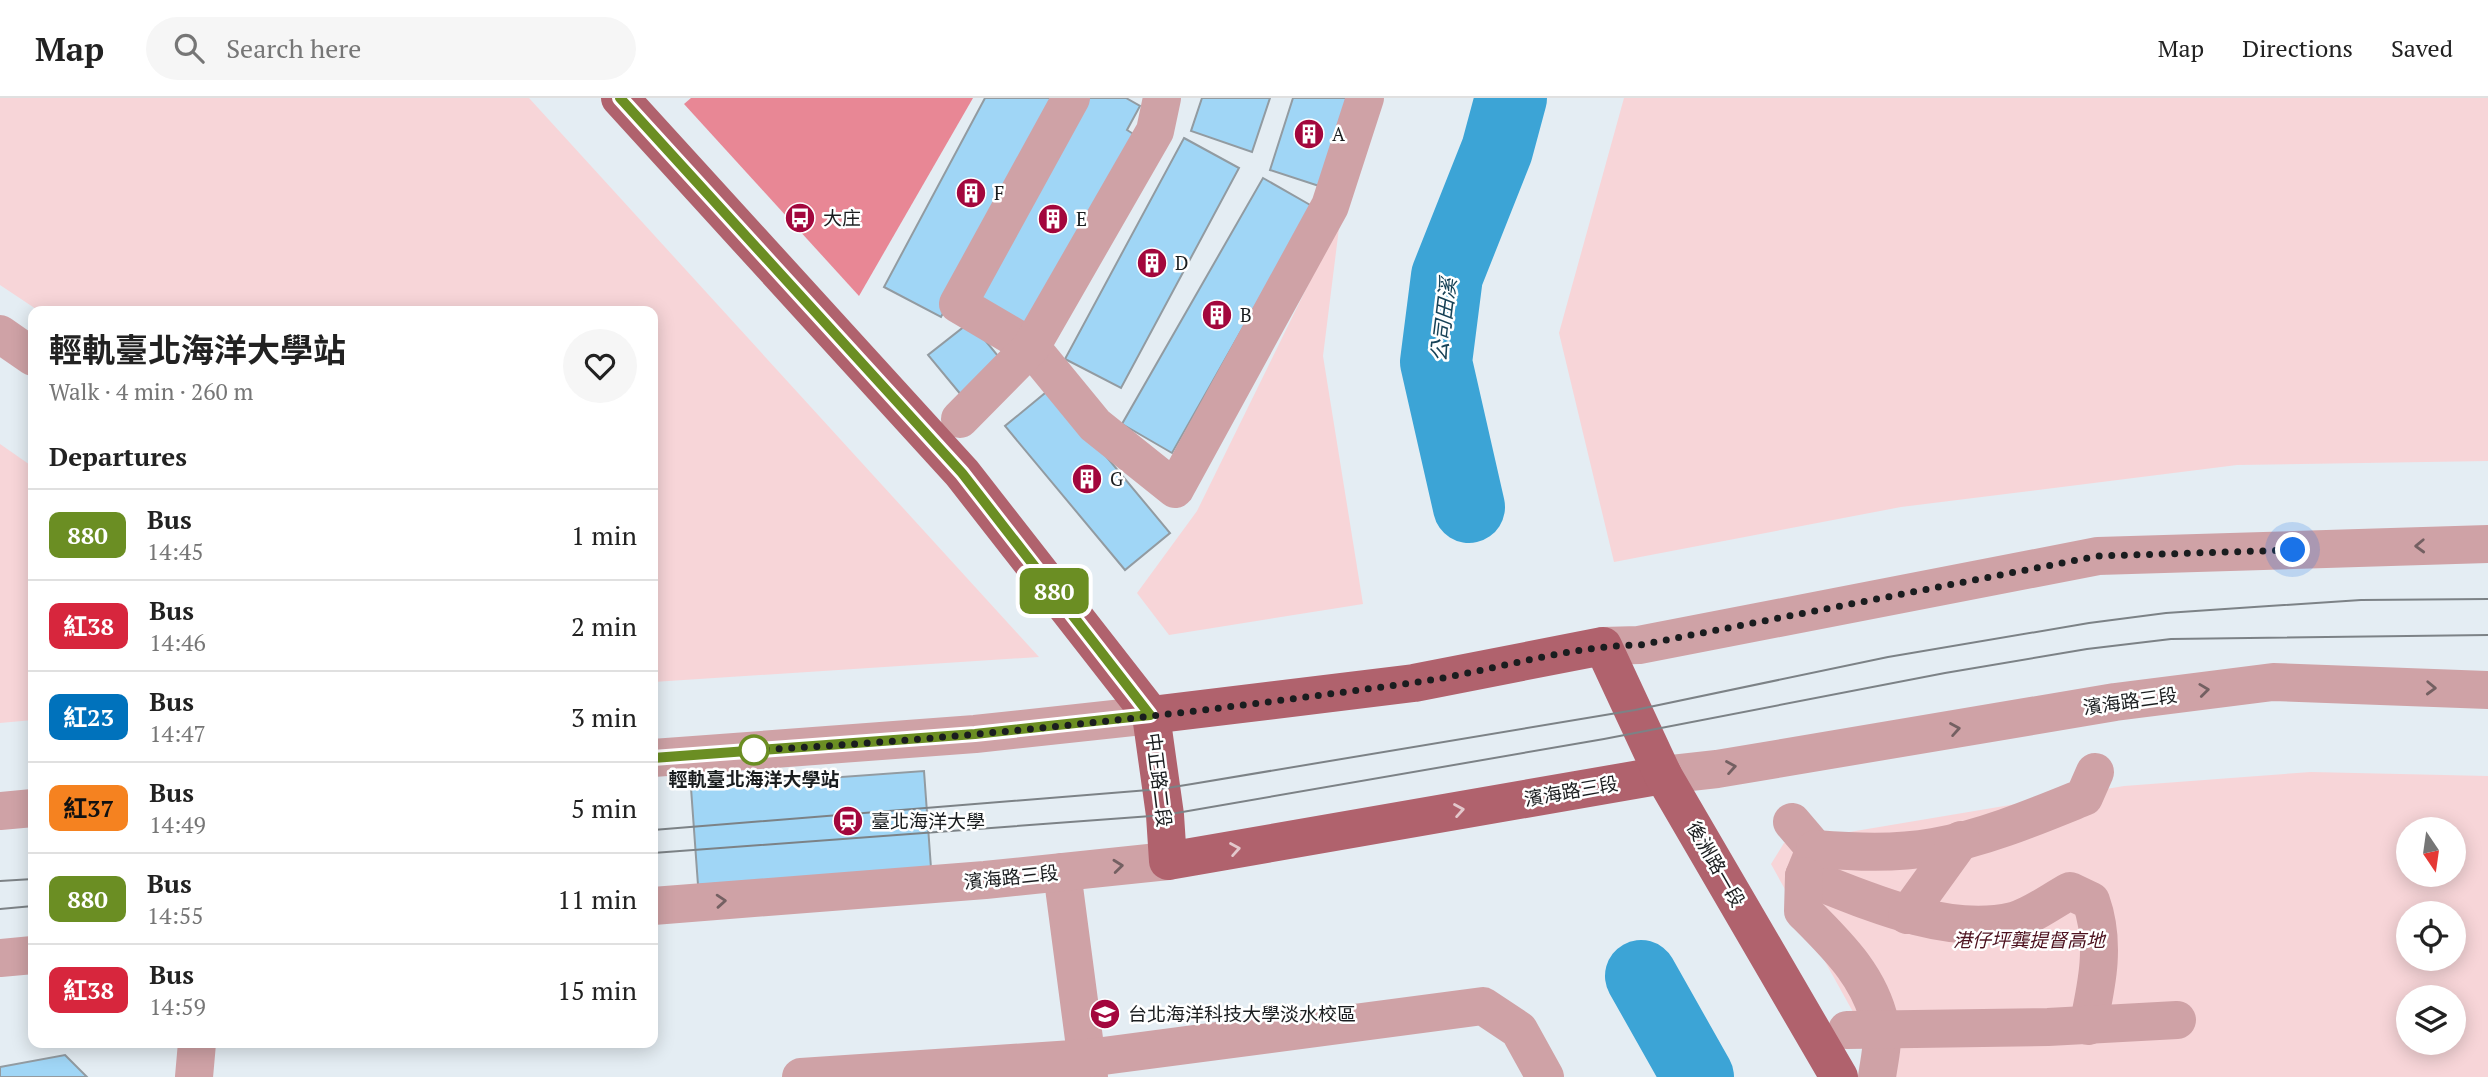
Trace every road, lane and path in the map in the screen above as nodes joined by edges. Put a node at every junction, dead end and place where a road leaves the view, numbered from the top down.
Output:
1 (620, 98) edge
2 (1071, 98) edge
3 (1162, 98) edge
4 (1365, 98) edge
5 (0, 334) edge
6 (1031, 347) junction
7 (28, 354) edge
8 (960, 419) dead end
9 (2488, 544) edge
10 (1604, 646) junction
11 (2488, 690) edge
12 (1150, 715) junction
13 (658, 758) edge
14 (2095, 772) dead end
15 (1663, 775) junction
16 (28, 808) edge
17 (0, 811) edge
18 (1961, 839) junction
19 (1803, 849) junction
20 (1168, 861) junction
21 (1062, 872) junction
22 (658, 906) edge
23 (1907, 915) junction
24 (28, 955) edge
25 (0, 958) edge
26 (2177, 1020) dead end
27 (2088, 1026) junction
28 (1865, 1030) junction
29 (197, 1048) edge
30 (1089, 1067) edge
31 (194, 1077) edge
32 (801, 1077) edge
33 (1545, 1077) edge
34 (1839, 1077) edge
35 (1878, 1077) edge

1 - 12 main road, 中正路二段
2 - 6 street
3 - 6 street
4 - 6 street
5 - 7 street
6 - 8 street
9 -> 10 street
10 - 12 main road
10 - 15 main road, 後洲路一段
15 -> 11 street, 濱海路三段
12 - 13 street
12 - 20 main road, 中正路二段
14 - 18 street
20 -> 15 main road, 濱海路三段
15 - 34 main road, 後洲路一段
16 - 17 street
18 - 19 street
18 - 23 street
19 - 23 street
19 - 28 street
21 -> 20 street, 濱海路三段
22 -> 21 street, 濱海路三段
21 - 30 street
23 - 27 street
24 - 25 street
26 - 27 street
27 - 28 street
28 - 35 street
29 - 31 street
30 - 32 street
30 - 33 street

